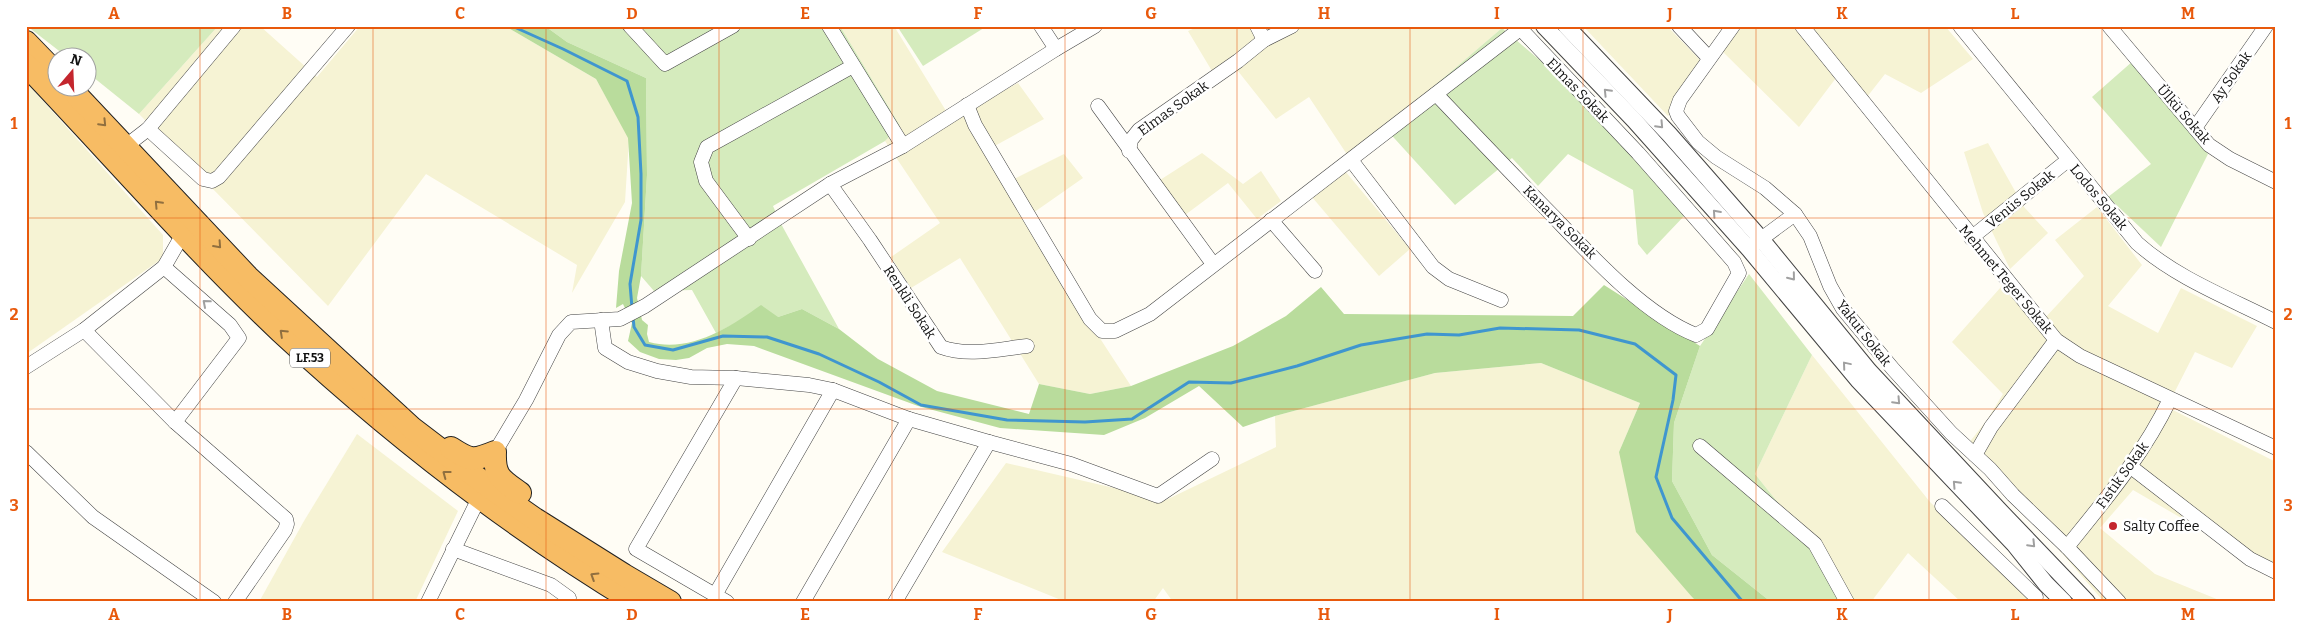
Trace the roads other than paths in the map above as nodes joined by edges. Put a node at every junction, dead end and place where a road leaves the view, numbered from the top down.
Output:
1 (234, 26) edge
2 (348, 26) edge
3 (630, 26) edge
4 (734, 26) edge
5 (829, 26) edge
6 (1041, 26) edge
7 (1095, 26) edge
8 (1257, 26) edge
9 (1292, 26) edge
10 (1544, 26) edge
11 (1566, 26) edge
12 (1679, 26) edge
13 (1733, 26) edge
14 (1802, 26) edge
15 (1960, 26) edge
16 (2108, 26) edge
17 (2266, 26) edge
18 (1519, 27) edge
19 (1264, 40) junction
20 (26, 42) edge
21 (1056, 49) junction
22 (1570, 54) junction
23 (1709, 58) junction
24 (48, 65) edge
25 (26, 66) edge
26 (853, 66) junction
27 (1556, 67) junction
28 (1436, 94) junction
29 (80, 98) edge
30 (967, 105) junction
31 (1098, 106) dead end
32 (2195, 128) junction
33 (148, 129) junction
34 (126, 146) junction
35 (903, 146) junction
36 (1129, 151) junction
37 (1351, 160) junction
38 (2068, 160) junction
39 (2276, 182) edge
40 (830, 184) junction
41 (1795, 214) junction
42 (1271, 220) junction
43 (184, 233) junction
44 (1971, 238) junction
45 (749, 239) junction
46 (1755, 244) junction
47 (1213, 264) junction
48 (164, 266) junction
49 (1315, 271) dead end
50 (248, 277) junction
51 (1501, 300) dead end
52 (601, 320) junction
53 (2276, 322) edge
54 (84, 330) junction
55 (1696, 335) joint
56 (2056, 340) junction
57 (1027, 346) dead end
58 (26, 367) edge
59 (736, 378) junction
60 (833, 390) junction
61 (2170, 399) junction
62 (909, 419) junction
63 (175, 422) junction
64 (990, 442) junction
65 (1700, 446) dead end
66 (2276, 448) edge
67 (26, 452) edge
68 (495, 452) junction
69 (1975, 456) junction
70 (1212, 459) dead end
71 (2131, 467) junction
72 (478, 498) junction
73 (1942, 506) dead end
74 (2067, 547) junction
75 (453, 549) junction
76 (2276, 572) edge
77 (2039, 594) edge
78 (715, 595) junction
79 (569, 598) dead end
80 (214, 602) edge
81 (235, 602) edge
82 (428, 602) edge
83 (635, 602) edge
84 (670, 602) edge
85 (683, 602) edge
86 (727, 602) edge
87 (802, 602) edge
88 (895, 602) edge
89 (1847, 602) edge
90 (2064, 602) edge
91 (2087, 602) edge
92 (2118, 602) edge

1 - 33 street
2 - 33 street
3 - 4 street
5 - 26 street
6 - 21 street
7 - 21 street
8 - 19 street
9 - 19 street, Elmas Sokak
10 - 22 street
11 -> 46 street
12 - 23 street
13 - 23 street, Yakut Sokak
14 - 44 street, Mehmet Teger Sokak
15 - 38 street, Lodos Sokak
16 - 32 street, Ülkü Sokak
17 - 32 street, Ay Sokak
18 - 27 street, Elmas Sokak
18 - 28 street
19 - 36 street, Elmas Sokak
20 - 24 highway
21 - 30 street
22 - 27 street
46 -> 22 street
23 - 41 street, Yakut Sokak
43 -> 25 highway, LF.53
26 - 35 street
26 - 45 street
27 - 55 street, Elmas Sokak
28 - 37 street
28 - 55 street, Kanarya Sokak
29 -> 34 highway, LF.53
30 - 35 street
30 - 47 street
31 - 36 street
32 - 39 street, Ülkü Sokak
33 - 34 street
34 -> 50 highway, LF.53
35 - 40 street
36 - 47 street, Elmas Sokak
37 - 42 street
37 - 51 street
38 - 44 street, Venüs Sokak
38 - 53 street, Lodos Sokak
40 - 45 street
40 - 57 street, Renkli Sokak
41 - 46 street
41 - 69 street, Yakut Sokak
42 - 47 street
42 - 49 street
43 - 48 street
72 -> 43 highway, LF.53
44 - 56 street, Mehmet Teger Sokak
45 - 52 street
77 -> 46 street
46 -> 91 street
48 - 54 street
63 -> 48 street
50 - 68 highway
50 - 84 highway, LF.53
52 - 59 street
52 - 68 street
54 - 58 street
54 - 63 street
56 - 61 street, Mehmet Teger Sokak
56 - 69 street
59 - 60 street
59 - 78 street
60 - 62 street
60 - 78 street
61 - 66 street, Mehmet Teger Sokak
61 - 71 street, Fıstık Sokak
62 - 64 street
62 - 87 street
63 - 81 street
64 - 70 street
64 - 88 street
65 - 89 street
67 - 80 street
68 - 85 highway
69 - 74 street, Yakut Sokak
71 - 74 street, Fıstık Sokak
71 - 76 street
72 - 75 street
83 -> 72 highway, LF.53
73 - 77 street
74 - 92 street, Yakut Sokak
75 - 79 street
75 - 82 street
77 - 90 street
78 - 86 street

